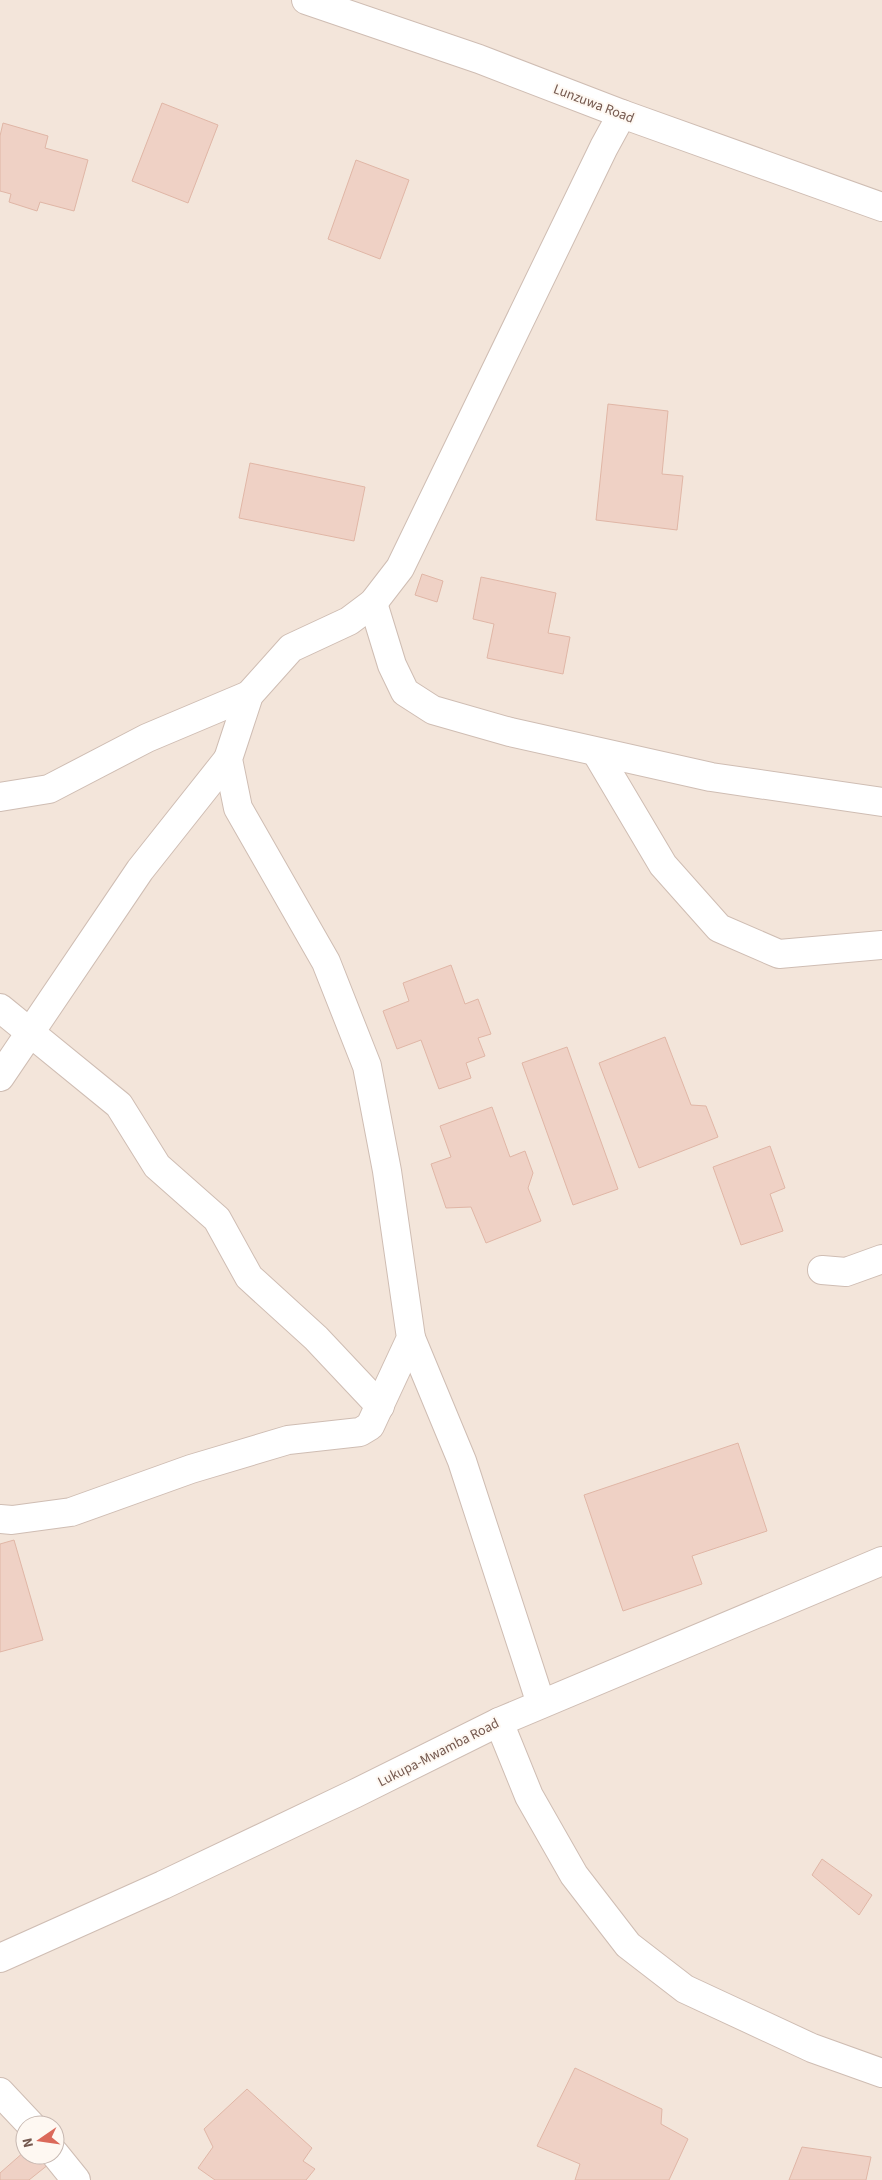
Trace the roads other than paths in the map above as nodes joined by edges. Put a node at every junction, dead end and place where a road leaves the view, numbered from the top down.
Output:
1 (306, 0) edge
2 (622, 114) junction
3 (882, 207) edge
4 (373, 603) junction
5 (249, 695) junction
6 (596, 752) junction
7 (228, 759) junction
8 (0, 797) edge
9 (882, 802) edge
10 (882, 945) edge
11 (0, 1008) edge
12 (31, 1031) junction
13 (0, 1077) edge
14 (882, 1259) edge
15 (822, 1270) dead end
16 (411, 1338) junction
17 (380, 1406) junction
18 (0, 1518) edge
19 (882, 1561) edge
20 (541, 1704) junction
21 (499, 1722) junction
22 (0, 1958) edge
23 (882, 2074) edge
24 (0, 2092) edge
25 (22, 2115) edge
26 (64, 2165) edge
27 (76, 2180) edge

1 - 2 street, Lunzuwa Road
2 - 3 street, Lunzuwa Road
2 - 4 street
4 - 5 street
4 - 6 street
5 - 7 street
5 - 8 street
6 - 9 street
6 - 10 street
7 - 12 street
7 - 16 street
11 - 12 street
12 - 13 street
12 - 17 street
14 - 15 street
16 - 17 street
16 - 20 street
17 - 18 street
19 - 20 street, Lukupa-Mwamba Road
20 - 21 street, Lukupa-Mwamba Road
21 - 22 street, Lukupa-Mwamba Road
21 - 23 street
24 - 25 street
26 - 27 street

